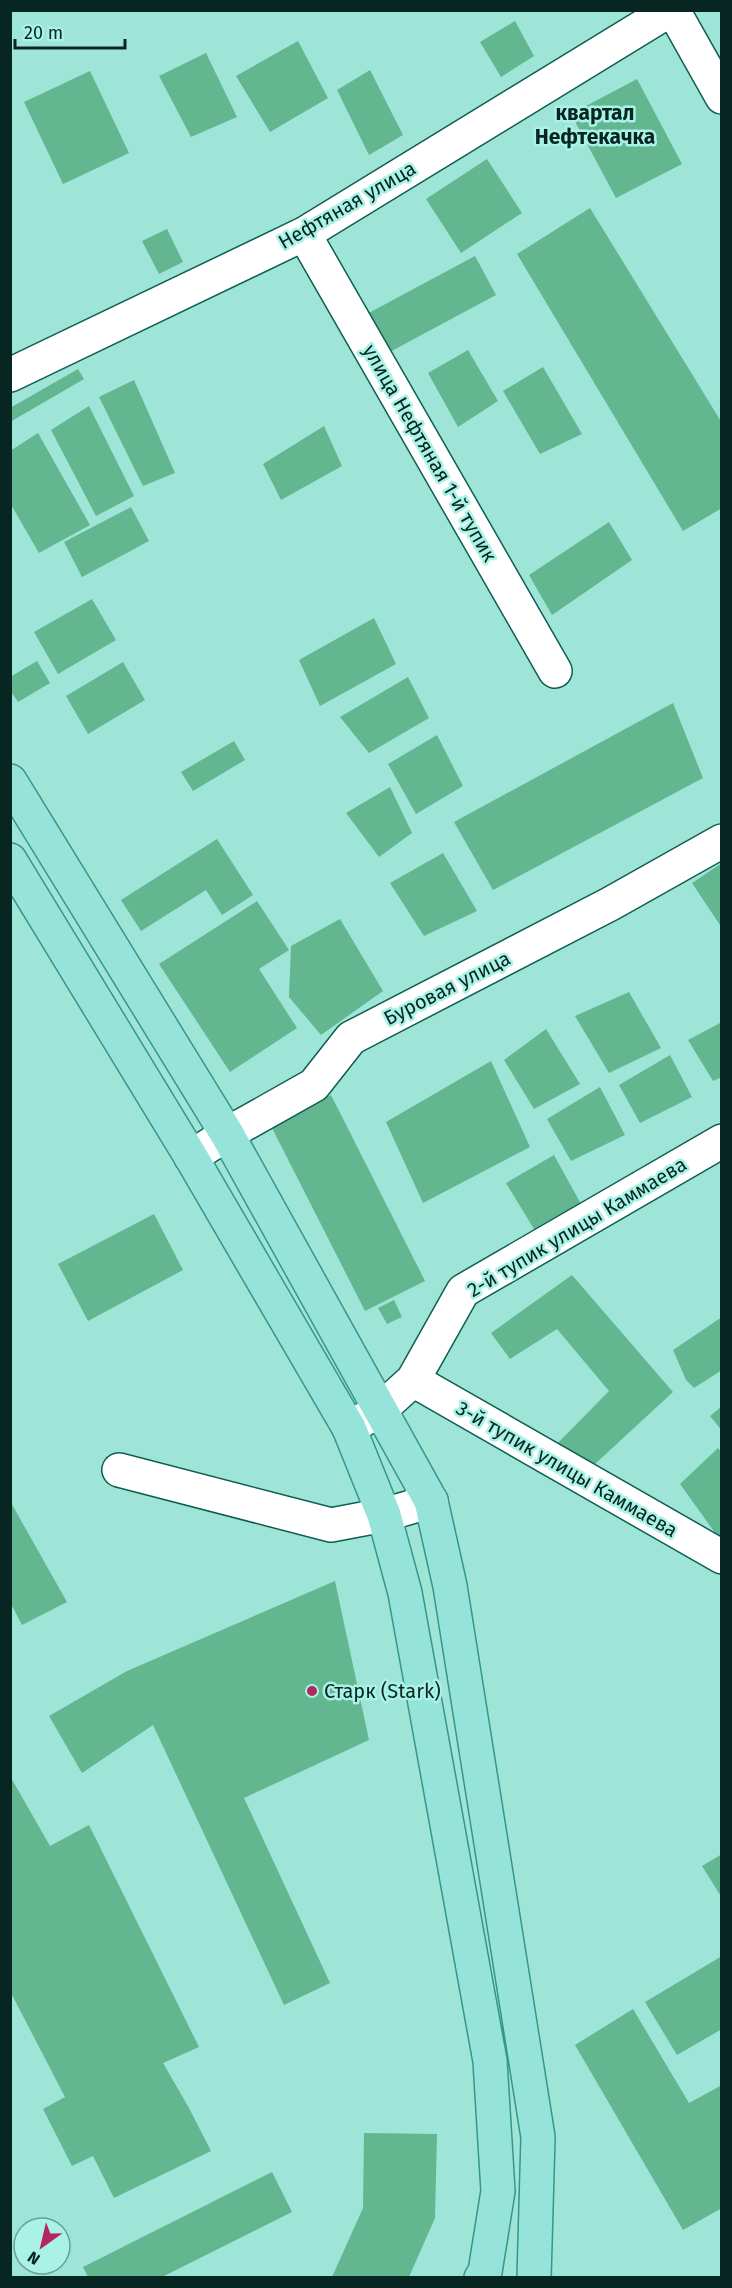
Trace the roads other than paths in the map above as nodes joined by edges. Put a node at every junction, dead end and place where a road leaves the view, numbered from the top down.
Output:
1 (671, 10) edge
2 (722, 97) edge
3 (304, 234) junction
4 (10, 375) edge
5 (555, 671) dead end
6 (10, 781) edge
7 (722, 841) edge
8 (10, 860) edge
9 (227, 1134) junction
10 (722, 1141) edge
11 (191, 1157) junction
12 (413, 1380) junction
13 (380, 1410) junction
14 (350, 1428) junction
15 (119, 1470) dead end
16 (431, 1501) junction
17 (384, 1515) junction
18 (722, 1557) edge
19 (487, 2276) edge
20 (534, 2277) edge

1 - 2 street
1 - 3 street, Нефтяная улица
3 - 4 street, Нефтяная улица
3 - 5 street, улица Нефтяная 1-й тупик
6 - 9 main road
7 - 9 street, Буровая улица
8 - 11 main road
9 - 11 street, Буровая улица
9 - 13 main road
10 - 12 street, 2-й тупик улицы Каммаева
11 - 14 main road
12 - 13 street, 2-й тупик улицы Каммаева
12 - 18 street, 3-й тупик улицы Каммаева
13 - 14 street, 2-й тупик улицы Каммаева
13 - 16 main road
14 - 17 main road
15 - 17 street
16 - 17 street
16 - 20 main road
17 - 19 main road

